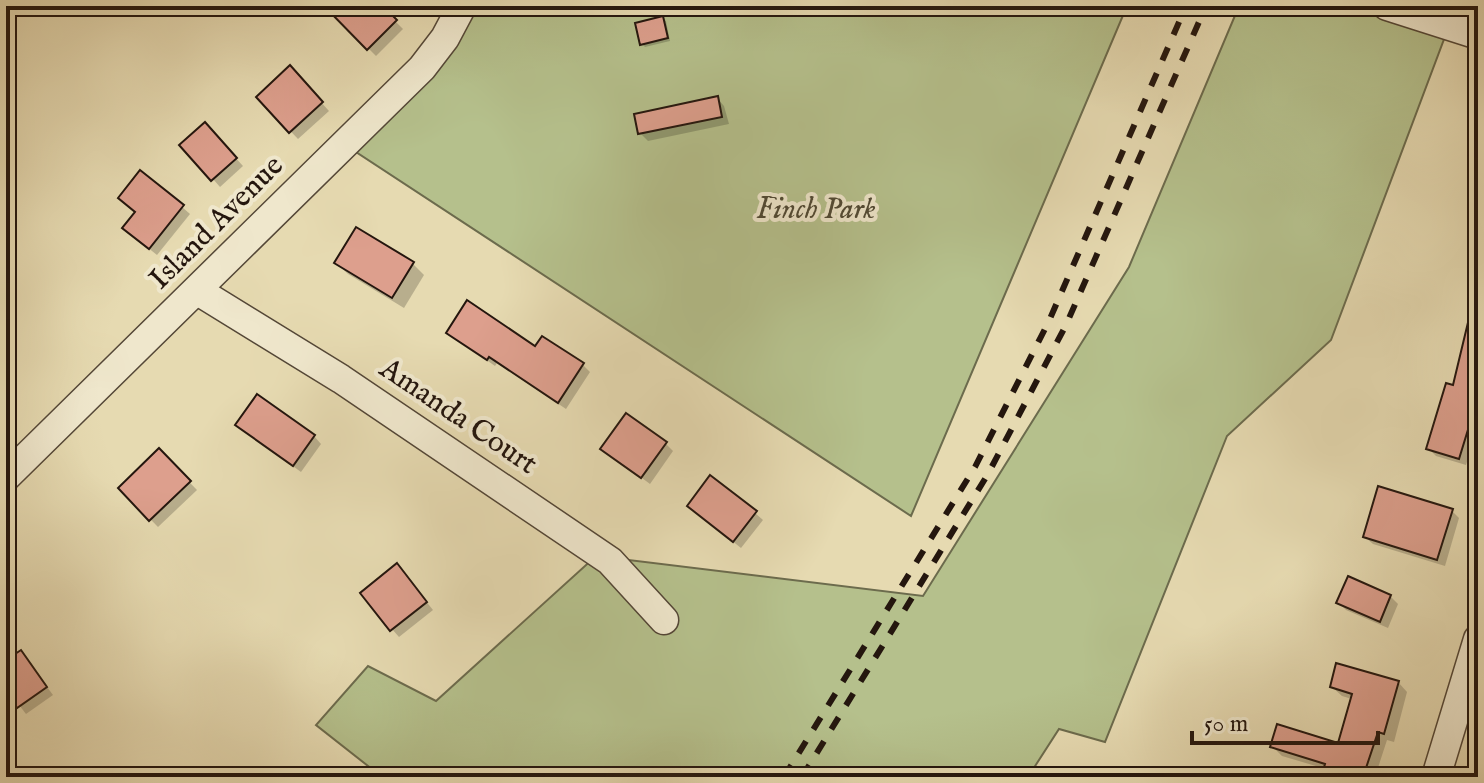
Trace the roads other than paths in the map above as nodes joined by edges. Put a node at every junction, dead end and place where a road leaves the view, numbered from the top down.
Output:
1 (462, 6) edge
2 (1387, 6) edge
3 (1478, 35) edge
4 (198, 291) junction
5 (6, 477) edge
6 (664, 620) dead end
7 (1478, 639) edge
8 (1436, 777) edge

1 - 4 street, Island Avenue
2 - 3 street
4 - 5 street, Island Avenue
4 - 6 street, Amanda Court
7 - 8 street

